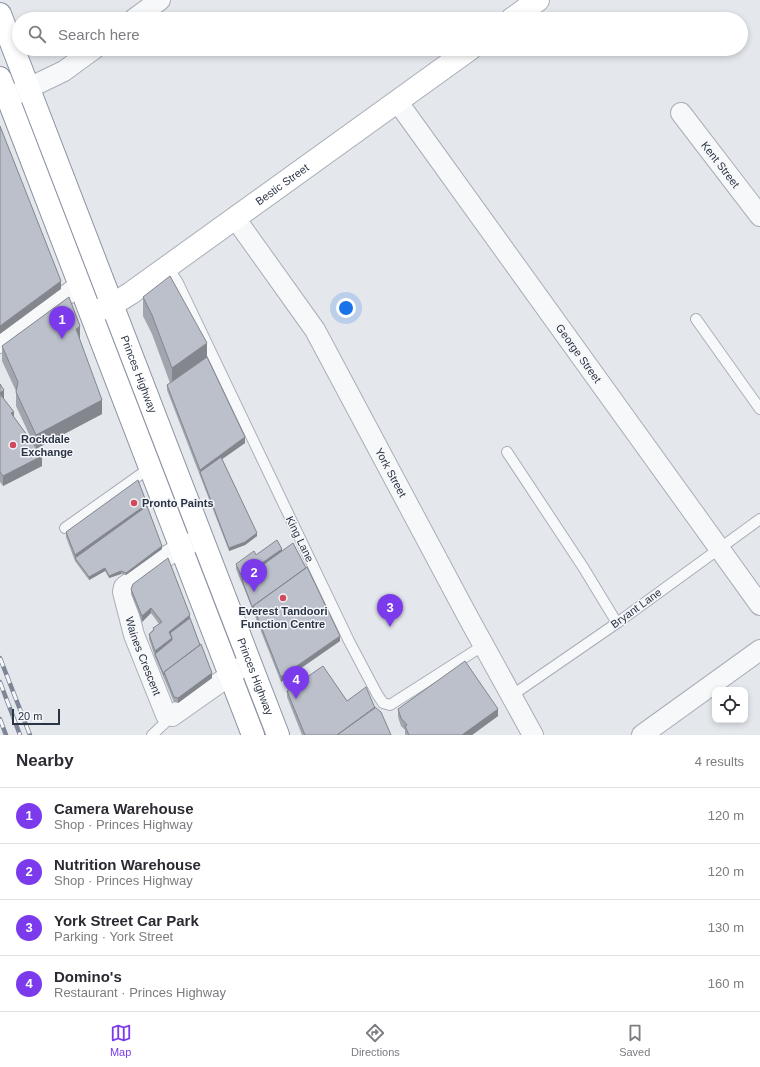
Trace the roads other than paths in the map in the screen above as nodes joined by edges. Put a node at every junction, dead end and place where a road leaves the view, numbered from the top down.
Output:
1 (160, 0) edge
2 (538, 0) edge
3 (144, 12) edge
4 (522, 12) edge
5 (2, 28) edge
6 (12, 51) edge
7 (14, 56) edge
8 (84, 56) edge
9 (460, 56) edge
10 (4, 88) edge
11 (28, 88) junction
12 (397, 101) junction
13 (681, 113) dead end
14 (760, 216) edge
15 (235, 218) junction
16 (168, 267) junction
17 (80, 285) junction
18 (112, 305) junction
19 (91, 313) junction
20 (696, 319) dead end
21 (0, 343) edge
22 (760, 409) edge
23 (507, 452) dead end
24 (151, 467) junction
25 (760, 519) edge
26 (65, 528) dead end
27 (202, 539) junction
28 (182, 547) junction
29 (718, 548) junction
30 (760, 604) edge
31 (617, 623) junction
32 (484, 645) junction
33 (760, 650) edge
34 (250, 661) junction
35 (231, 674) junction
36 (511, 696) junction
37 (172, 716) junction
38 (152, 735) edge
39 (254, 735) edge
40 (278, 735) edge
41 (533, 735) edge
42 (642, 735) edge

1 - 3 street
2 - 4 main road
5 - 6 main road, Princes Highway
7 - 11 main road, Princes Highway
8 - 11 street
9 - 12 main road, Bestic Street
10 - 11 street
10 - 17 main road, Princes Highway
11 - 18 main road, Princes Highway
12 - 15 main road, Bestic Street
12 - 29 street, George Street
13 - 14 street, Kent Street
15 - 16 main road, Bestic Street
15 - 32 street, York Street
16 - 18 main road, Bestic Street
16 - 32 lane, King Lane
17 - 19 main road, Princes Highway
17 - 21 street
18 - 19 main road, Bestic Street
18 - 27 main road, Princes Highway
19 - 24 main road, Princes Highway
20 - 22 lane
23 - 31 lane
24 - 26 lane
24 - 28 main road, Princes Highway
25 - 29 lane, Bryant Lane
27 - 28 street, Waines Crescent
27 - 34 main road, Princes Highway
28 - 35 main road, Princes Highway
28 - 37 street, Waines Crescent
29 - 30 street, George Street
29 - 31 lane, Bryant Lane
31 - 36 lane, Bryant Lane
32 - 36 street, York Street
33 - 42 street
34 - 35 street
34 - 40 main road, Princes Highway
35 - 37 street
35 - 39 main road, Princes Highway
36 - 41 street, York Street
37 - 38 lane

